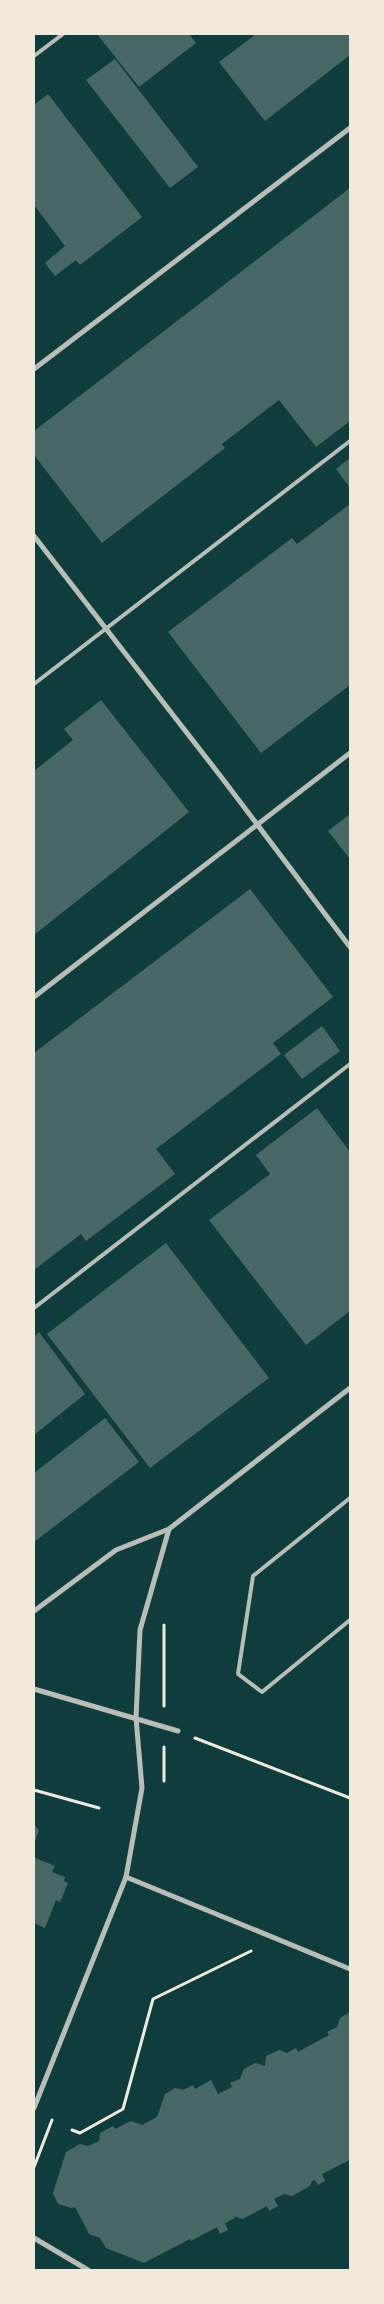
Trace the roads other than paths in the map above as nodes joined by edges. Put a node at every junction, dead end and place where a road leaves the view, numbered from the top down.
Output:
1 (63, 34) edge
2 (34, 56) edge
3 (350, 128) edge
4 (34, 369) edge
5 (350, 441) edge
6 (34, 536) edge
7 (106, 629) junction
8 (34, 684) edge
9 (350, 753) edge
10 (258, 824) junction
11 (350, 948) edge
12 (34, 998) edge
13 (350, 1064) edge
14 (34, 1308) edge
15 (350, 1388) edge
16 (350, 1498) edge
17 (169, 1529) junction
18 (34, 1611) edge
19 (350, 1620) edge
20 (34, 1689) edge
21 (136, 1718) junction
22 (178, 1731) road end
23 (126, 1877) junction
24 (350, 1969) edge
25 (34, 2108) edge
26 (34, 2238) edge
27 (88, 2270) edge

1 - 2 lane
3 - 4 street
5 - 7 lane
6 - 7 street
7 - 8 lane
7 - 10 street
9 - 10 street
10 - 11 street
10 - 12 street
13 - 14 lane
15 - 17 street
16 - 19 lane
17 - 18 street
17 - 21 street
20 - 21 street
21 - 22 street
21 - 23 street
23 - 24 street
23 - 25 street
26 - 27 street

